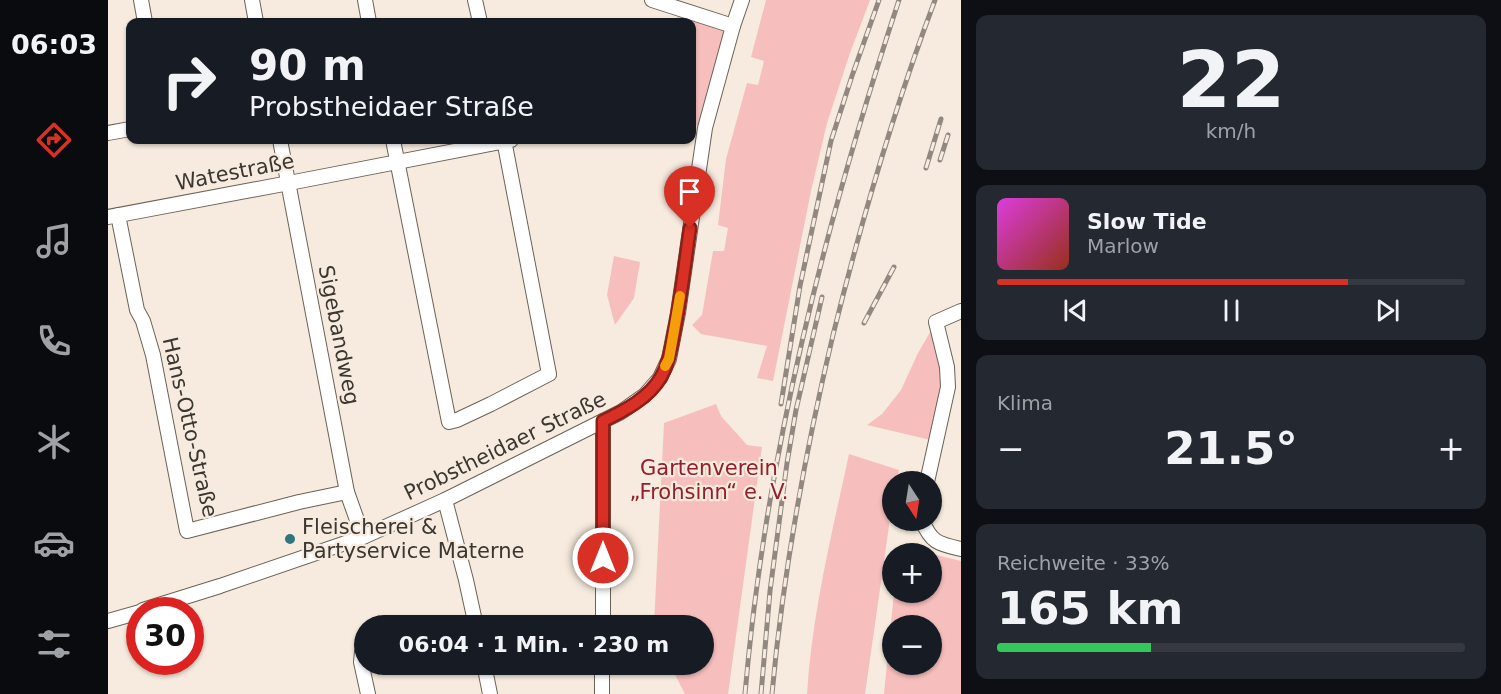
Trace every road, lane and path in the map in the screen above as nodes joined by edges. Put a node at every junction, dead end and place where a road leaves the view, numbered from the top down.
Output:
1 (141, 0) edge
2 (252, 0) edge
3 (364, 0) edge
4 (475, 0) edge
5 (652, 0) edge
6 (742, 0) edge
7 (680, 8) junction
8 (145, 18) edge
9 (255, 18) edge
10 (368, 18) edge
11 (479, 18) edge
12 (677, 18) edge
13 (733, 26) junction
14 (698, 126) edge
15 (126, 130) edge
16 (108, 133) edge
17 (281, 144) edge
18 (394, 144) edge
19 (486, 144) edge
20 (508, 144) edge
21 (397, 161) junction
22 (289, 183) junction
23 (113, 216) edge
24 (961, 311) edge
25 (603, 421) junction
26 (929, 471) edge
27 (347, 492) junction
28 (445, 500) junction
29 (926, 531) edge
30 (363, 537) junction
31 (961, 549) edge
32 (183, 597) edge
33 (474, 615) edge
34 (603, 615) edge
35 (126, 616) edge
36 (108, 621) edge
37 (364, 675) edge
38 (486, 675) edge
39 (603, 675) edge
40 (368, 694) edge
41 (490, 694) edge
42 (602, 694) edge

1 - 8 street
2 - 9 street
3 - 10 street
4 - 11 street
5 - 7 street
6 - 13 street, Probstheidaer Straße
7 - 12 street
7 - 13 street
13 - 14 street, Probstheidaer Straße
14 - 25 street, Probstheidaer Straße
15 - 16 street
17 - 22 street, Sigebandweg
18 - 21 street
19 - 21 street, Watestraße
20 - 21 street
21 - 22 street, Watestraße
22 - 23 street, Watestraße
22 - 27 street, Sigebandweg
23 - 27 street, Hans-Otto-Straße
24 - 26 street
25 - 28 street, Probstheidaer Straße
25 - 34 street
27 - 30 street, Sigebandweg
28 - 30 street, Probstheidaer Straße
28 - 33 street
29 - 31 street
30 - 32 street, Probstheidaer Straße
35 - 36 street, Probstheidaer Straße
37 - 40 street
38 - 41 street
39 - 42 street

